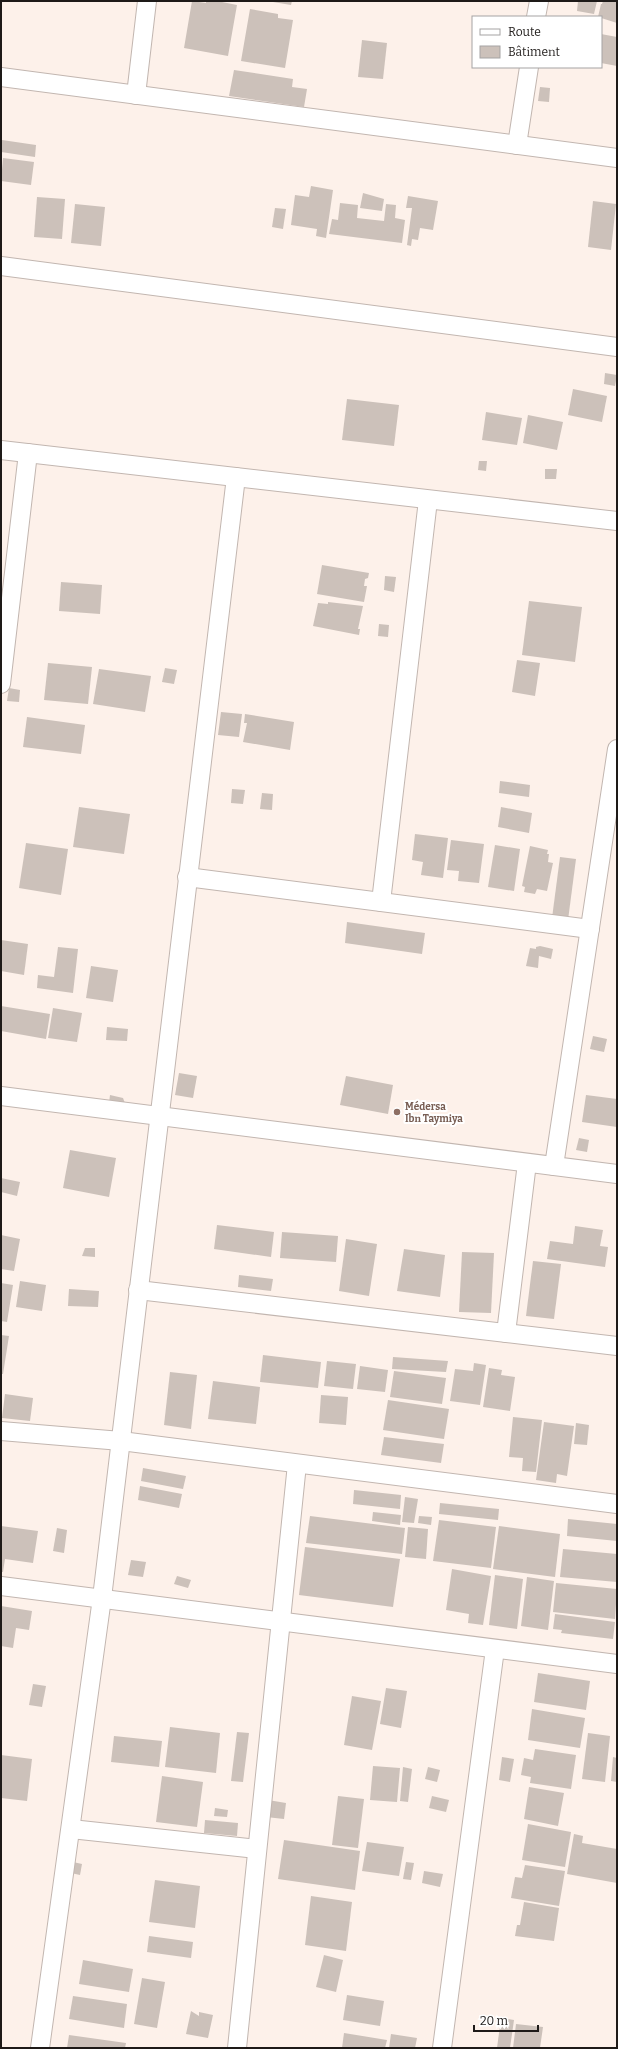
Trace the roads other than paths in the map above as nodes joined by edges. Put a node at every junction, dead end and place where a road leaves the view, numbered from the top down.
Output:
1 (147, 1) edge
2 (538, 1) edge
3 (536, 16) edge
4 (529, 68) edge
5 (1, 77) edge
6 (136, 95) junction
7 (517, 145) junction
8 (617, 158) edge
9 (1, 266) edge
10 (617, 347) edge
11 (1, 450) edge
12 (28, 453) junction
13 (236, 477) junction
14 (428, 500) junction
15 (617, 522) edge
16 (1, 684) edge
17 (617, 749) edge
18 (187, 877) junction
19 (380, 902) junction
20 (590, 929) junction
21 (1, 1096) edge
22 (158, 1116) junction
23 (527, 1163) junction
24 (554, 1166) junction
25 (617, 1174) edge
26 (138, 1290) junction
27 (506, 1333) junction
28 (617, 1346) edge
29 (1, 1431) edge
30 (121, 1440) junction
31 (297, 1464) junction
32 (617, 1504) edge
33 (1, 1586) edge
34 (102, 1598) junction
35 (281, 1621) junction
36 (495, 1649) junction
37 (617, 1664) edge
38 (71, 1829) junction
39 (257, 1850) junction
40 (40, 2048) edge
41 (237, 2048) edge
42 (442, 2048) edge

1 - 6 street
2 - 3 street
4 - 7 street
5 - 6 street
6 - 7 street
7 - 8 street
9 - 10 street
11 - 12 street
12 - 13 street
12 - 16 street
13 - 14 street
13 - 18 street
14 - 15 street
14 - 19 street
17 - 20 street
18 - 19 street
18 - 22 street
19 - 20 street
20 - 24 street
21 - 22 street
22 - 23 street
22 - 26 street
23 - 24 street
23 - 27 street
24 - 25 street
26 - 27 street
26 - 30 street
27 - 28 street
29 - 30 street
30 - 31 street
30 - 34 street
31 - 32 street
31 - 35 street
33 - 34 street
34 - 35 street
34 - 38 street
35 - 36 street
35 - 39 street
36 - 37 street
36 - 42 street
38 - 39 street
38 - 40 street
39 - 41 street

